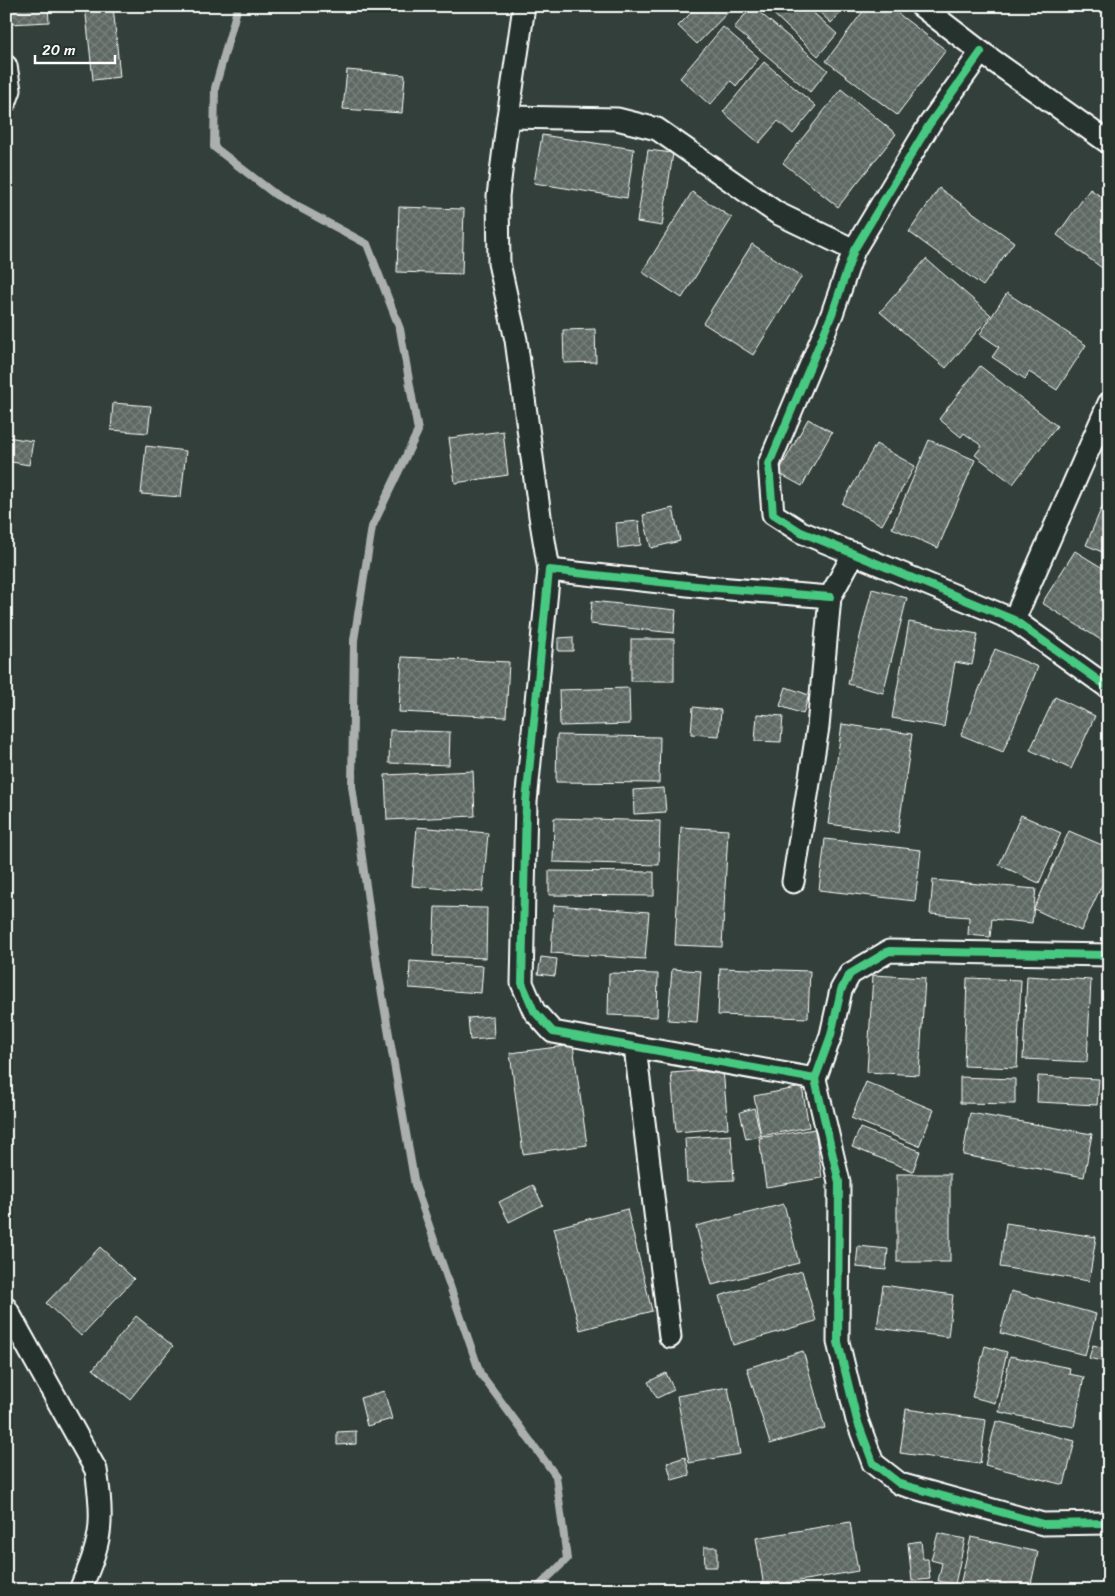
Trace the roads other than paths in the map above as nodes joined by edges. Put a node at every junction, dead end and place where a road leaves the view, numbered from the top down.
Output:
1 (524, 6) edge
2 (922, 6) edge
3 (982, 52) junction
4 (6, 66) edge
5 (6, 101) edge
6 (508, 117) junction
7 (1109, 143) edge
8 (854, 250) junction
9 (1109, 403) edge
10 (854, 553) junction
11 (549, 570) junction
12 (830, 597) junction
13 (1014, 620) junction
14 (1109, 688) edge
15 (793, 882) dead end
16 (1109, 955) edge
17 (635, 1047) junction
18 (814, 1079) junction
19 (6, 1308) edge
20 (670, 1337) dead end
21 (1109, 1523) edge
22 (80, 1590) edge

1 - 6 street
2 - 3 street
3 - 7 street
3 - 8 street
4 - 5 street
6 - 8 street
6 - 11 street
8 - 10 street
9 - 13 street
10 - 12 street
10 - 13 street
11 - 12 street
11 - 17 street
12 - 15 street
13 - 14 street
16 - 18 street
17 - 18 street
17 - 20 street
18 - 21 street
19 - 22 street

